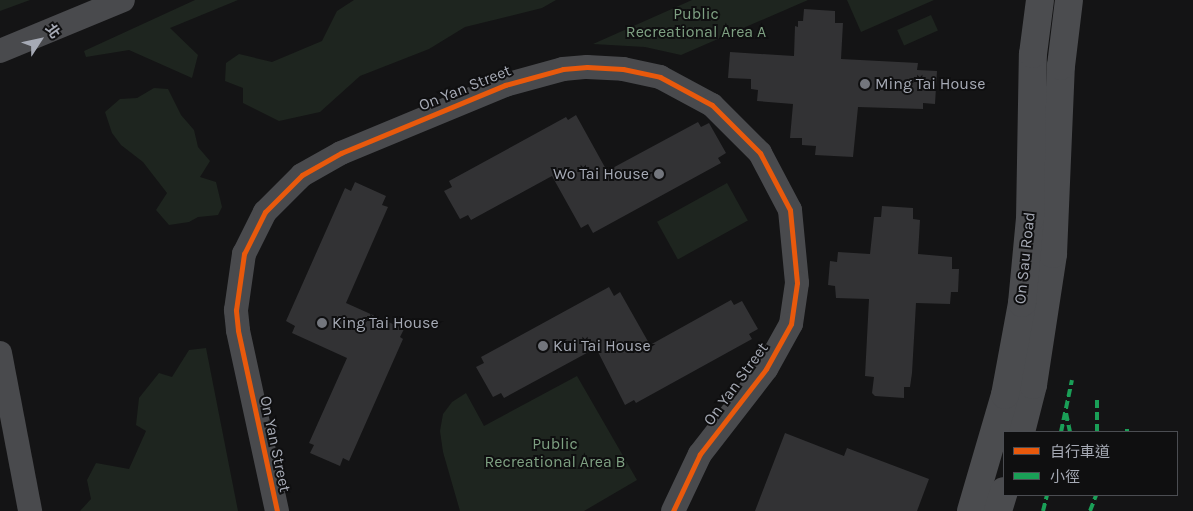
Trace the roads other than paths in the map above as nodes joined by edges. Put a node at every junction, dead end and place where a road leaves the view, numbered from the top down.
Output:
1 (123, 0) edge
2 (1040, 0) edge
3 (1069, 0) edge
4 (0, 52) edge
5 (0, 352) edge
6 (1021, 431) edge
7 (1003, 495) edge
8 (30, 511) edge
9 (277, 511) edge
10 (674, 511) edge
11 (971, 511) edge
12 (998, 511) edge

1 - 4 street
2 - 11 main road, On Sau Road
3 - 6 main road, On Sau Road
5 - 8 street
7 - 12 main road
9 - 10 street, On Yan Street

